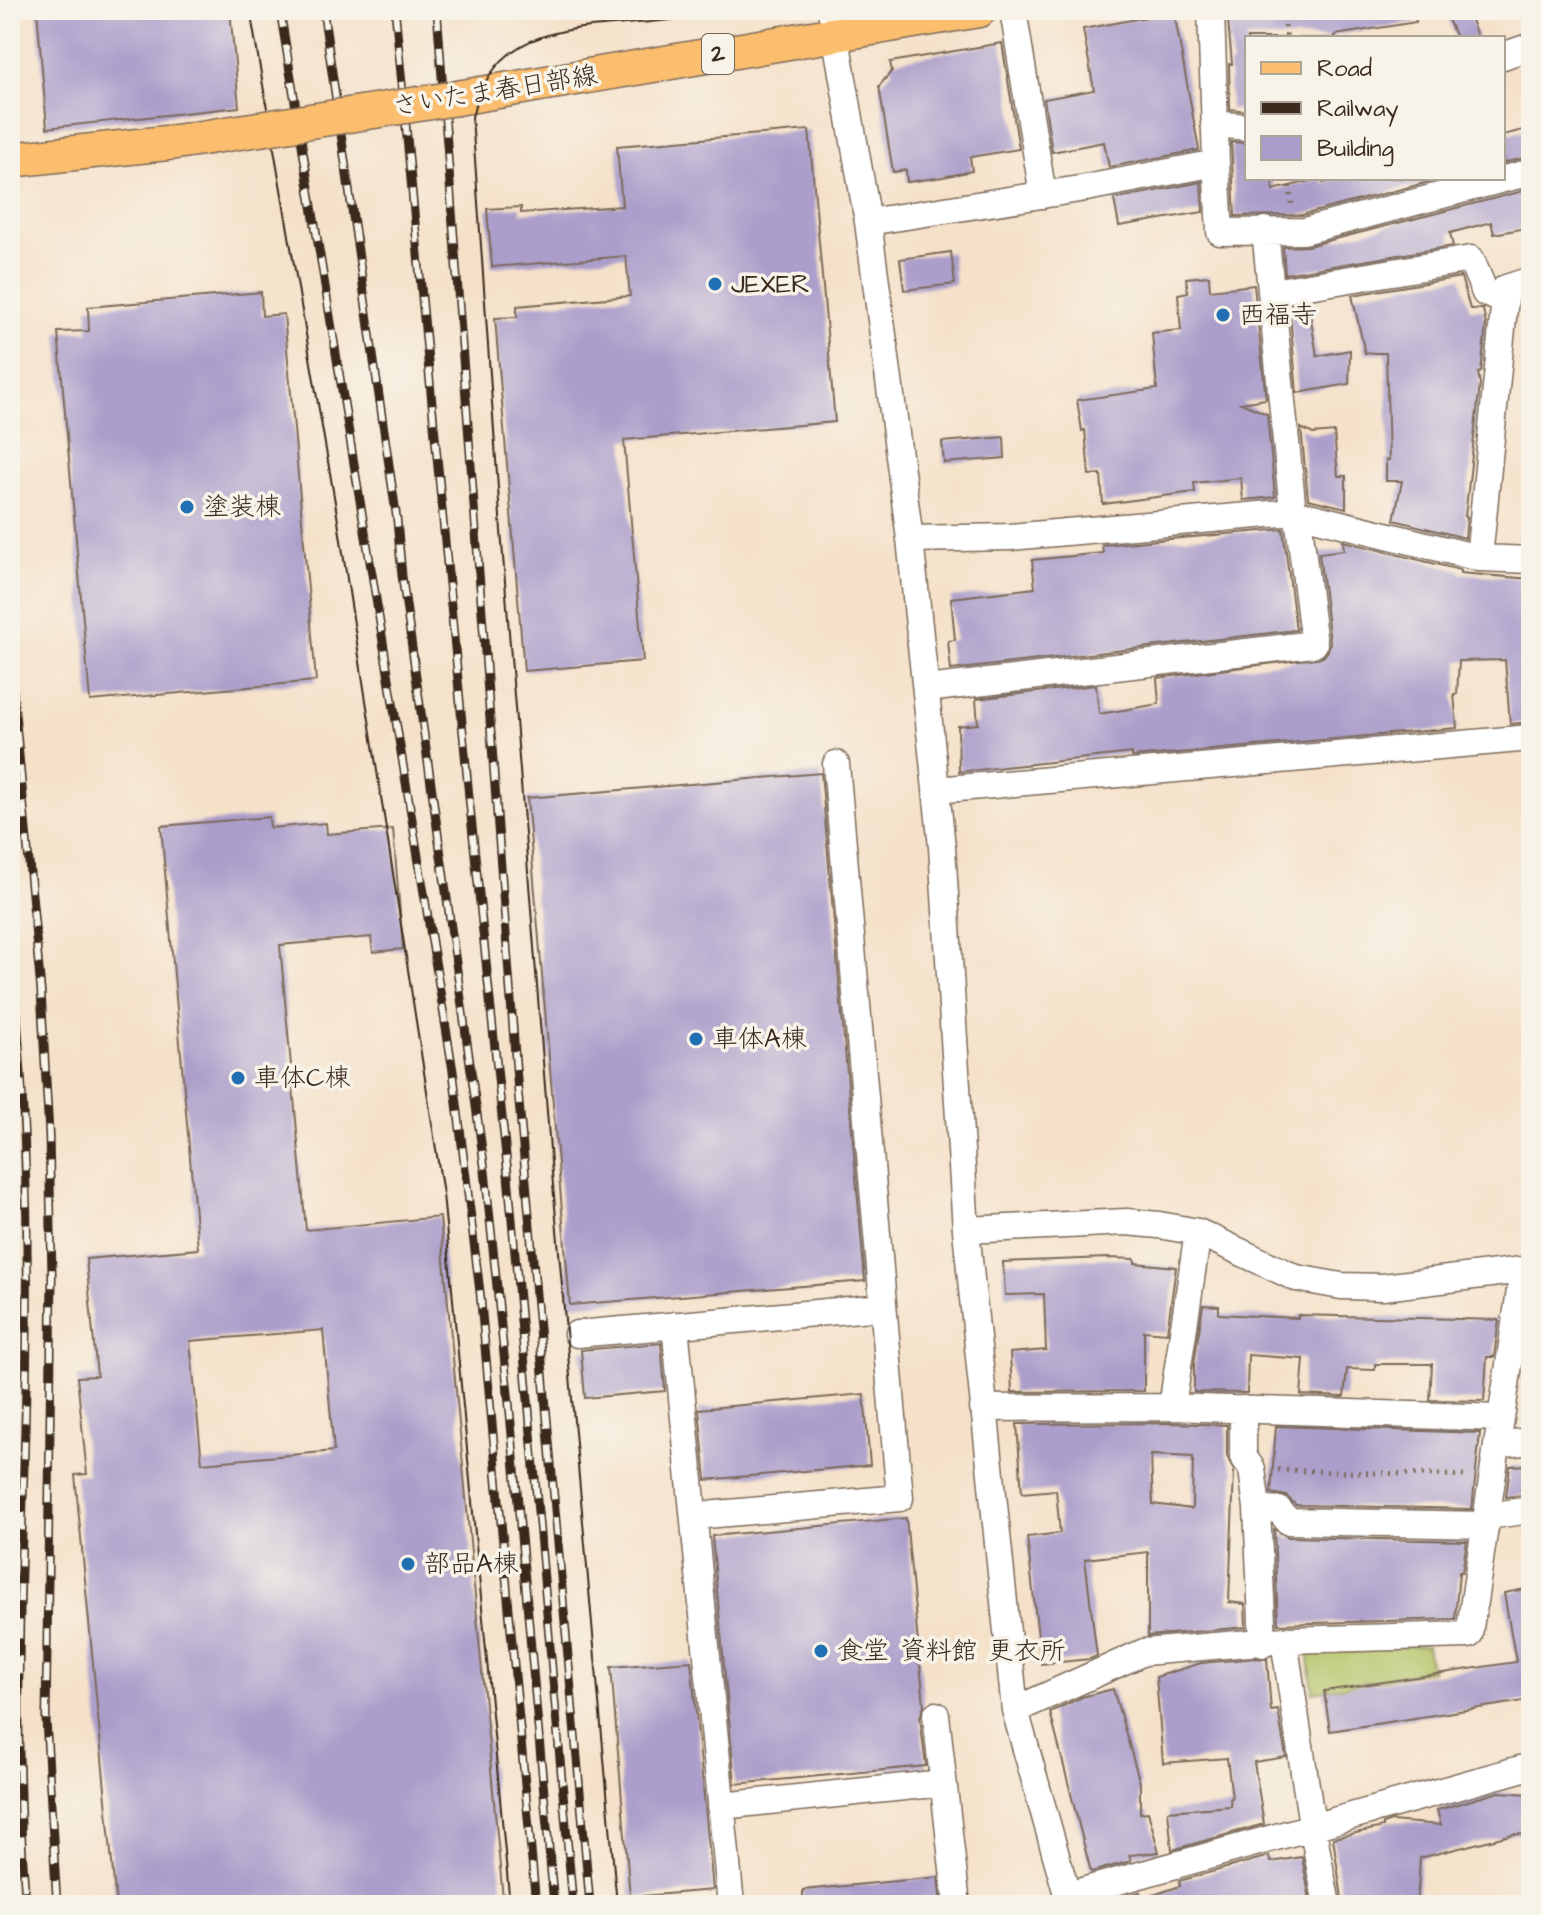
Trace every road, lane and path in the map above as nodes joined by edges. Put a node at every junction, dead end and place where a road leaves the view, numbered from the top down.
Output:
1 (979, 10) edge
2 (1013, 10) edge
3 (1211, 10) edge
4 (1283, 10) edge
5 (833, 22) edge
6 (1287, 36) edge
7 (1531, 46) edge
8 (1505, 55) edge
9 (1214, 124) junction
10 (1245, 127) edge
11 (10, 160) edge
12 (1216, 163) junction
13 (1531, 172) edge
14 (1505, 179) edge
15 (1500, 180) edge
16 (1043, 195) junction
17 (868, 222) junction
18 (1265, 230) junction
19 (1531, 280) edge
20 (1272, 292) junction
21 (1505, 301) junction
22 (1293, 512) junction
23 (910, 539) junction
24 (1479, 558) junction
25 (1531, 560) edge
26 (926, 689) junction
27 (1531, 738) edge
28 (836, 764) dead end
29 (936, 790) junction
30 (966, 1230) junction
31 (1198, 1232) junction
32 (1527, 1270) edge
33 (883, 1307) junction
34 (675, 1325) junction
35 (577, 1334) dead end
36 (1172, 1407) junction
37 (983, 1408) junction
38 (1243, 1409) junction
39 (1501, 1418) junction
40 (1531, 1441) edge
41 (1497, 1445) junction
42 (1252, 1469) junction
43 (1493, 1476) junction
44 (1257, 1508) junction
45 (1531, 1510) edge
46 (694, 1516) junction
47 (1487, 1520) junction
48 (1274, 1642) junction
49 (1015, 1710) junction
50 (936, 1715) dead end
51 (1531, 1766) edge
52 (943, 1783) junction
53 (721, 1806) junction
54 (1312, 1825) junction
55 (1069, 1900) edge
56 (731, 1905) edge
57 (957, 1905) edge
58 (1327, 1905) edge

1 - 5 main road, さいたま春日部線 / 2
2 - 16 street
3 - 9 street
4 - 6 path
5 - 11 main road, さいたま春日部線 / 2, bridge
5 - 17 street
7 - 8 street
9 - 10 street
9 - 12 street
12 - 16 street
12 - 18 street
13 - 14 street
15 - 18 street
16 - 17 street
17 - 23 street
18 - 20 street
19 - 21 street
20 - 21 street
20 - 22 street
21 - 24 street
22 - 23 street
22 - 24 street
22 - 26 street
23 - 26 street
24 - 25 street
26 - 29 street
27 - 29 street
28 - 33 street
29 - 30 street
30 - 31 street
30 - 37 street
31 - 32 street
31 - 36 street
32 - 39 street
33 - 34 street
33 - 46 street
34 - 35 street
34 - 46 street
36 - 37 street
36 - 38 street
37 - 49 street
38 - 39 street
38 - 42 street
39 - 41 street
40 - 41 street
41 - 43 street
42 - 43 path
42 - 44 street
43 - 47 street
44 - 47 street
44 - 48 street
45 - 47 street
46 - 53 street
47 - 48 street
48 - 49 street
48 - 54 street
49 - 55 street
50 - 52 street
51 - 54 street
52 - 53 street
52 - 57 street
53 - 56 street
54 - 55 street
54 - 58 street

